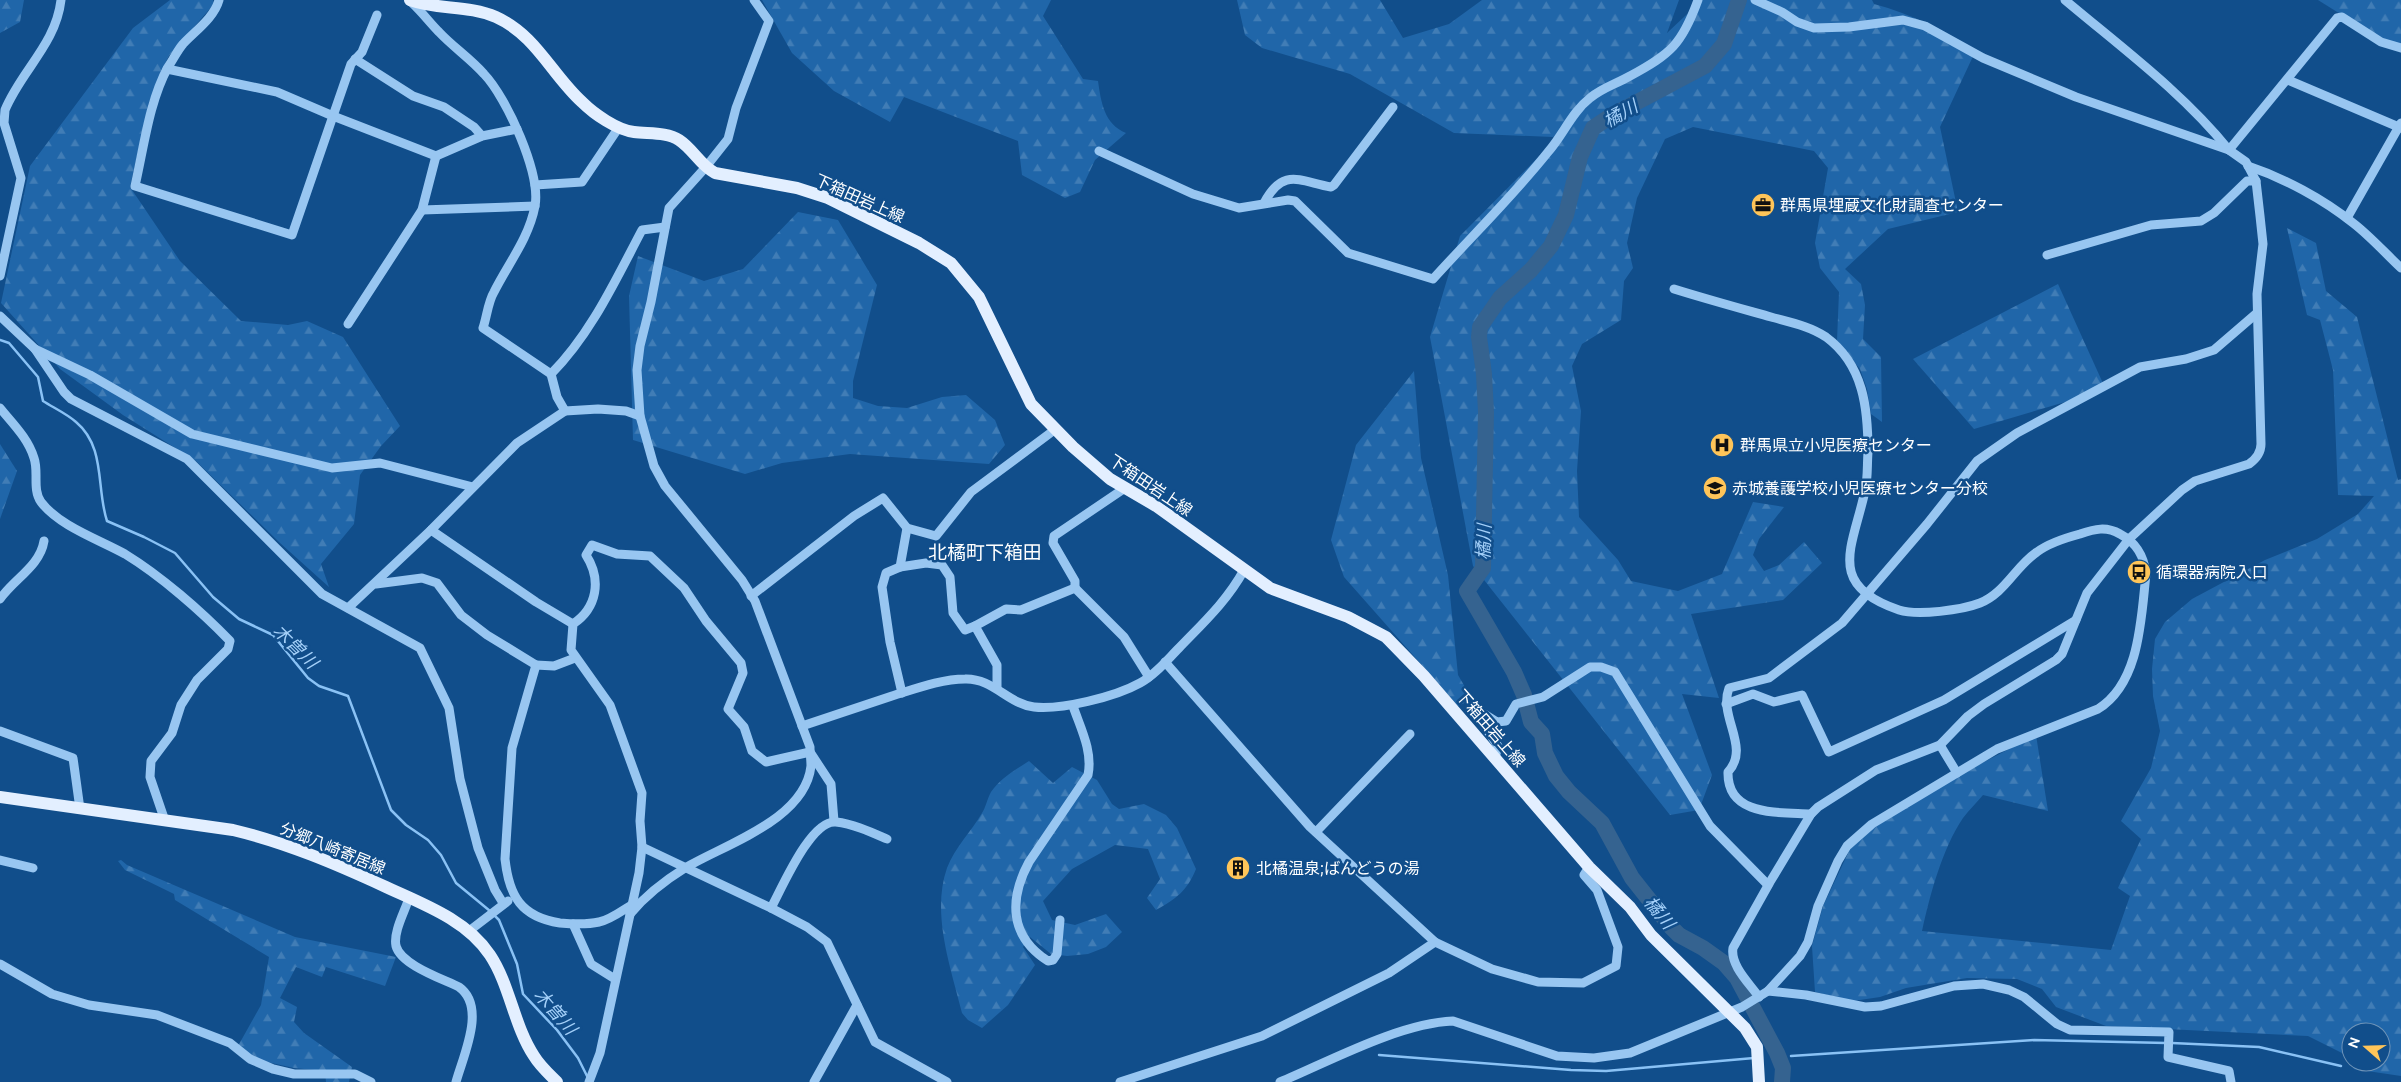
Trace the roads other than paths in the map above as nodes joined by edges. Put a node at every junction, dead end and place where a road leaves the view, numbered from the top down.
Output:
1 (61, 0) edge
2 (219, 0) edge
3 (409, 0) edge
4 (754, 0) edge
5 (1698, 0) edge
6 (1755, 0) edge
7 (2068, 1) edge
8 (376, 15) dead end
9 (2401, 48) edge
10 (355, 59) junction
11 (167, 69) junction
12 (2288, 80) junction
13 (1392, 106) dead end
14 (333, 116) junction
15 (2400, 126) edge
16 (618, 127) junction
17 (517, 129) junction
18 (482, 136) junction
19 (2229, 150) junction
20 (1099, 151) dead end
21 (436, 156) junction
22 (2248, 166) junction
23 (706, 168) junction
24 (2256, 181) junction
25 (535, 185) junction
26 (1264, 203) junction
27 (535, 206) junction
28 (422, 210) junction
29 (2347, 218) junction
30 (665, 227) junction
31 (2047, 255) dead end
32 (2401, 268) edge
33 (0, 276) edge
34 (1674, 289) dead end
35 (2257, 313) junction
36 (0, 316) edge
37 (348, 324) dead end
38 (35, 349) junction
39 (551, 374) junction
40 (0, 408) edge
41 (565, 411) junction
42 (640, 416) junction
43 (1053, 431) dead end
44 (473, 488) junction
45 (1125, 488) junction
46 (907, 528) junction
47 (431, 530) junction
48 (2128, 539) junction
49 (44, 541) dead end
50 (900, 567) junction
51 (1244, 570) junction
52 (376, 584) junction
53 (1075, 588) junction
54 (1867, 595) junction
55 (751, 596) junction
56 (0, 599) edge
57 (348, 608) junction
58 (2076, 620) junction
59 (574, 624) junction
60 (975, 626) junction
61 (575, 658) junction
62 (1165, 662) junction
63 (536, 665) junction
64 (1149, 677) junction
65 (997, 688) junction
66 (902, 693) junction
67 (1726, 704) junction
68 (1073, 706) junction
69 (802, 726) junction
70 (0, 731) edge
71 (1410, 734) dead end
72 (1940, 745) junction
73 (810, 752) junction
74 (1495, 758) junction
75 (1957, 773) junction
76 (0, 797) edge
77 (80, 809) junction
78 (1812, 814) junction
79 (165, 821) junction
80 (834, 821) junction
81 (1316, 832) junction
82 (887, 839) dead end
83 (642, 847) junction
84 (0, 860) edge
85 (1589, 867) junction
86 (33, 868) dead end
87 (685, 868) junction
88 (1768, 885) junction
89 (409, 898) junction
90 (515, 898) junction
91 (633, 904) junction
92 (501, 905) junction
93 (771, 908) junction
94 (630, 914) junction
95 (1060, 920) dead end
96 (573, 924) junction
97 (469, 931) junction
98 (1435, 942) junction
99 (0, 964) edge
100 (615, 979) junction
101 (1768, 991) junction
102 (1758, 998) junction
103 (857, 1005) junction
104 (1730, 1012) junction
105 (591, 1078) edge
106 (371, 1082) edge
107 (456, 1082) edge
108 (557, 1082) edge
109 (814, 1082) edge
110 (947, 1082) edge
111 (1120, 1082) edge
112 (1280, 1082) edge
113 (1759, 1082) edge
114 (2230, 1082) edge

1 - 33 street
2 - 11 street
3 - 16 main road, 下箱田岩上線
3 - 17 street
4 - 23 street
5 - 26 street
6 - 19 street
7 - 19 street
8 - 10 street
9 - 12 street
10 - 14 street
10 - 18 street
11 - 14 street
11 - 14 street
12 - 15 street
12 - 19 street
13 - 26 street
14 - 21 street
15 - 29 street
16 - 23 main road, 下箱田岩上線
16 - 25 street
17 - 18 street
17 - 25 street
18 - 21 street
19 - 22 street
20 - 26 street
21 - 28 street
22 - 24 street
22 - 29 street
23 - 30 street
23 - 45 main road, 下箱田岩上線
24 - 31 street
24 - 35 street
25 - 27 street
27 - 28 street
27 - 39 street
28 - 37 street
29 - 32 street
30 - 39 street
30 - 42 street
34 - 54 street
35 - 48 street
35 - 54 street
36 - 38 street
38 - 44 street
38 - 57 street
39 - 41 street
40 - 79 street
41 - 42 street
41 - 44 street
42 - 55 street
43 - 46 street
44 - 47 street
45 - 51 main road, 下箱田岩上線
45 - 53 street
46 - 50 street
46 - 55 street
47 - 52 street
47 - 59 street
48 - 54 street
48 - 58 street
48 - 75 street
49 - 56 street
50 - 60 street
50 - 66 street
51 - 62 street
51 - 74 main road, 下箱田岩上線
52 - 57 street
52 - 63 street
53 - 60 street
53 - 64 street
54 - 67 street
55 - 69 street
57 - 92 street
58 - 67 street
58 - 72 street
59 - 61 street
59 - 73 street
60 - 65 street
61 - 63 street
61 - 83 street
62 - 64 street
62 - 81 street
63 - 90 street
64 - 68 street
65 - 66 street
65 - 68 street
66 - 69 street
67 - 78 street
68 - 95 street
69 - 73 street
70 - 77 street
71 - 81 street
72 - 75 street
72 - 78 street
73 - 80 street
73 - 87 street
74 - 85 main road, 下箱田岩上線
74 - 88 street
75 - 101 street
76 - 77 main road, 分郷八崎寄居線
77 - 79 main road, 分郷八崎寄居線
78 - 88 street
79 - 89 main road, 分郷八崎寄居線
80 - 82 street
80 - 93 street
81 - 98 street
83 - 87 street
83 - 91 street
84 - 86 street
85 - 98 street
85 - 104 main road, 下箱田岩上線
87 - 93 street
87 - 94 street
88 - 102 street
89 - 97 main road, 分郷八崎寄居線
89 - 107 street
90 - 92 street
90 - 96 street
91 - 94 street
91 - 96 street
92 - 97 street
93 - 103 street
94 - 100 street
96 - 100 street
97 - 108 main road, 分郷八崎寄居線
98 - 111 street
99 - 106 street
100 - 105 street
101 - 102 street
101 - 114 street
102 - 104 street
103 - 109 street
103 - 110 street
104 - 112 street
104 - 113 main road, 下箱田岩上線

